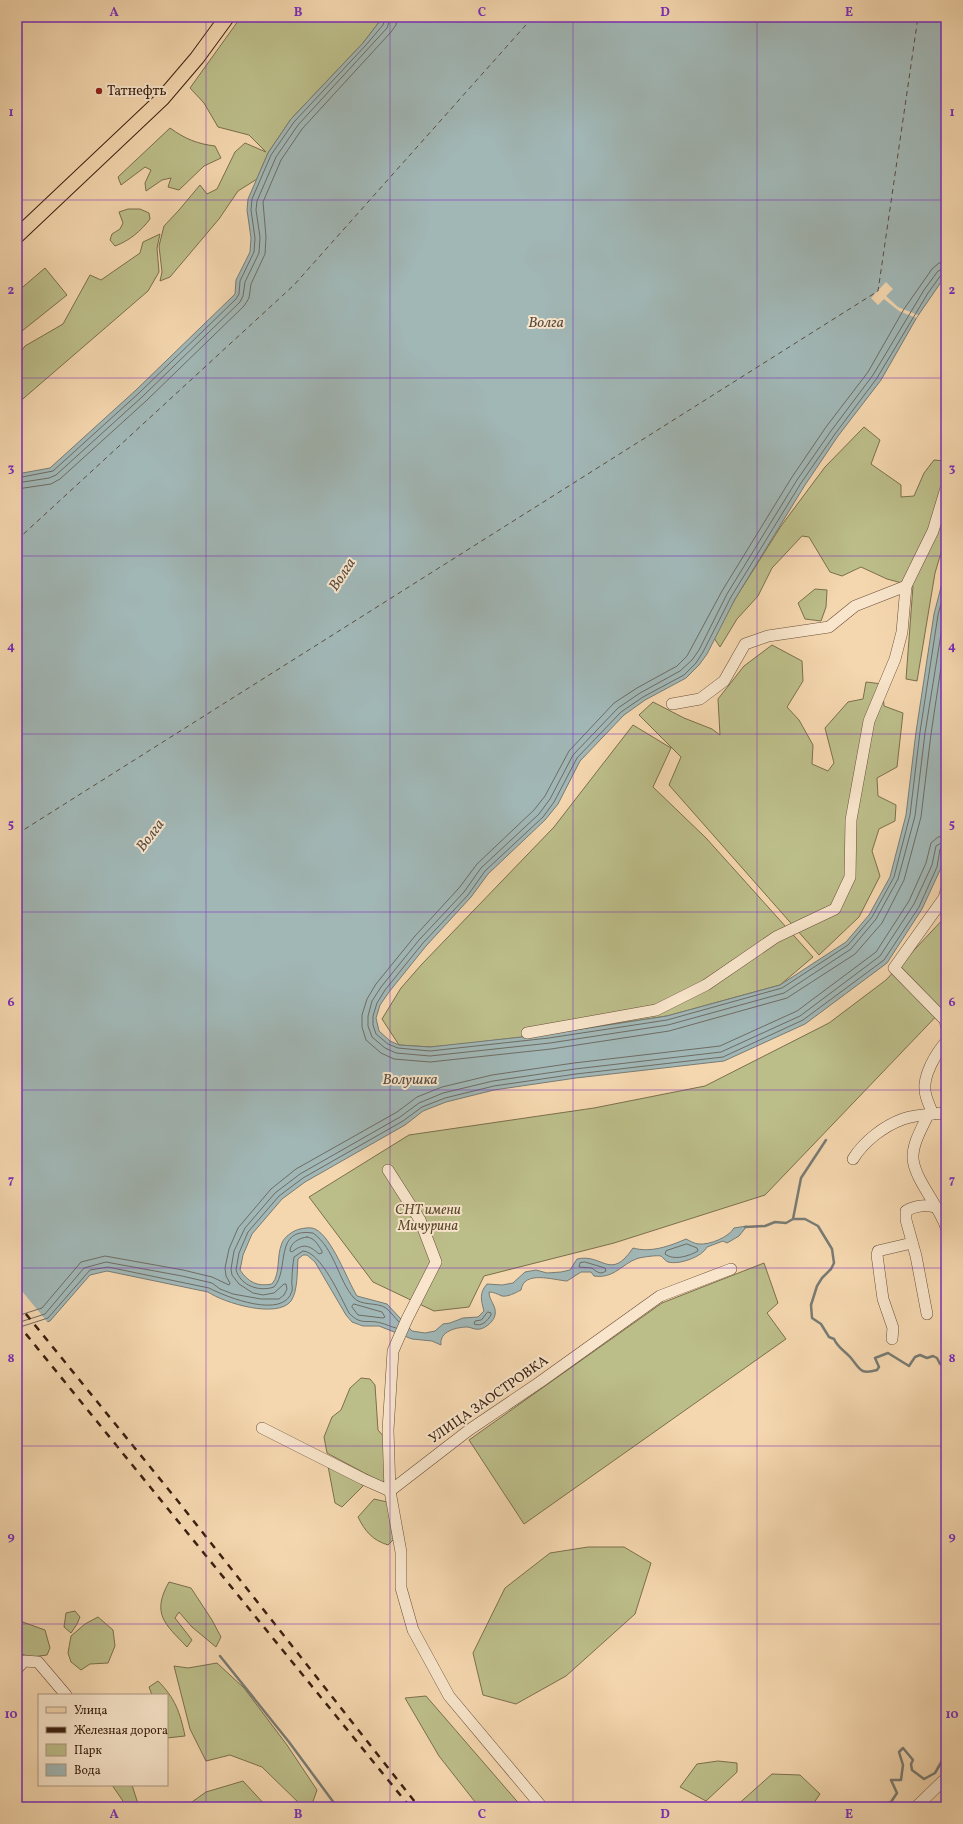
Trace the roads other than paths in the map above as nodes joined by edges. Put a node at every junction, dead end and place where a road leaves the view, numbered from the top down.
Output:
1 (227, 17) edge
2 (17, 236) edge
3 (946, 488) edge
4 (906, 586) junction
5 (672, 704) dead end
6 (946, 891) edge
7 (946, 1025) edge
8 (527, 1033) dead end
9 (946, 1042) edge
10 (936, 1114) edge
11 (946, 1122) edge
12 (853, 1159) dead end
13 (388, 1170) dead end
14 (936, 1207) junction
15 (946, 1227) edge
16 (912, 1243) junction
17 (731, 1269) dead end
18 (927, 1314) dead end
19 (892, 1339) dead end
20 (262, 1428) dead end
21 (390, 1491) junction
22 (17, 1669) edge
23 (65, 1694) edge
24 (946, 1778) edge
25 (542, 1807) edge
26 (916, 1807) edge

1 - 2 main road
3 - 4 street
4 - 5 street
4 - 8 street
6 - 7 street
9 - 10 street
10 - 11 street
10 - 12 street
10 - 14 street
13 - 21 street
14 - 15 street
14 - 16 street
16 - 18 street
16 - 19 street
17 - 21 street, УЛИЦА ЗАОСТРОВКА
20 - 21 street
21 - 25 street
22 - 23 street
24 - 26 street

